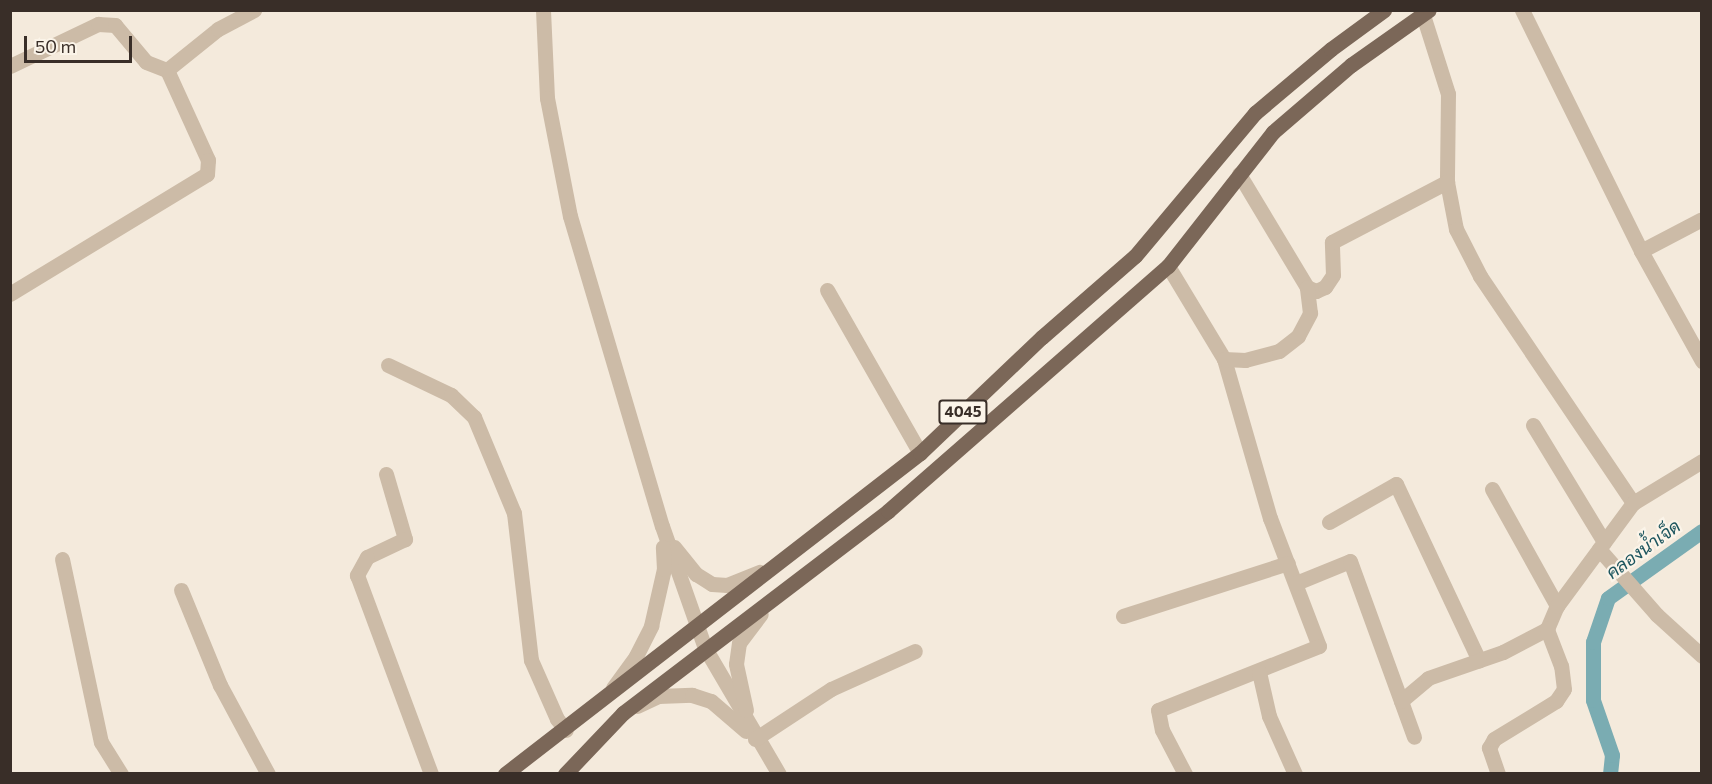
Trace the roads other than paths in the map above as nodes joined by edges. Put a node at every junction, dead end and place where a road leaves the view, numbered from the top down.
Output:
1 (254, 10) edge
2 (543, 10) edge
3 (1384, 10) edge
4 (1522, 10) edge
5 (1426, 13) edge
6 (10, 66) edge
7 (167, 70) junction
8 (1239, 174) junction
9 (1447, 182) junction
10 (1700, 220) dead end
11 (1641, 251) junction
12 (1168, 266) junction
13 (1307, 287) junction
14 (827, 290) dead end
15 (10, 294) edge
16 (1224, 359) junction
17 (1701, 361) edge
18 (388, 365) dead end
19 (1533, 425) dead end
20 (920, 453) junction
21 (1701, 461) edge
22 (386, 474) dead end
23 (1492, 489) dead end
24 (1633, 503) junction
25 (1329, 522) dead end
26 (662, 526) junction
27 (1601, 545) junction
28 (62, 559) dead end
29 (1288, 563) junction
30 (767, 568) junction
31 (798, 579) junction
32 (1296, 583) junction
33 (181, 590) dead end
34 (1557, 606) junction
35 (1123, 616) dead end
36 (694, 624) junction
37 (1547, 629) junction
38 (705, 648) junction
39 (915, 651) dead end
40 (1701, 656) edge
41 (1479, 660) junction
42 (1259, 672) junction
43 (608, 695) junction
44 (1401, 701) junction
45 (623, 713) junction
46 (566, 730) junction
47 (1414, 737) dead end
48 (755, 739) junction
49 (121, 774) edge
50 (268, 774) edge
51 (431, 774) edge
52 (505, 774) edge
53 (565, 774) edge
54 (779, 774) edge
55 (1185, 774) edge
56 (1295, 774) edge
57 (1498, 774) edge

1 - 7 street
2 - 26 street
3 - 20 main road, 4045
4 - 11 street
5 - 8 main road, 4045
5 - 9 street
6 - 7 street
7 - 15 street
8 - 12 main road, 4045
8 - 13 street
9 - 13 street
9 - 24 street
10 - 11 street
11 - 17 street
12 - 16 street
12 - 31 main road, 4045
13 - 16 street
14 - 20 street
16 - 29 street
18 - 46 street
19 - 27 street
20 - 30 main road, 4045
21 - 24 street
22 - 51 street
23 - 34 street
24 - 27 street
25 - 41 street
26 - 30 street
26 - 36 street
26 - 43 street
27 - 34 street
27 - 40 street
28 - 49 street
29 - 32 street
29 - 35 street
30 - 36 main road, 4045
31 - 38 main road, 4045
31 - 48 street
32 - 42 street
32 - 44 street
33 - 50 street
34 - 37 street
36 - 38 street
36 - 43 main road, 4045
37 - 41 street
37 - 57 street
38 - 45 main road, 4045
38 - 48 street
39 - 48 street
41 - 44 street
42 - 55 street
42 - 56 street
43 - 46 main road, 4045
44 - 47 street
45 - 48 street
45 - 53 main road, 4045
46 - 52 main road, 4045
48 - 54 street

